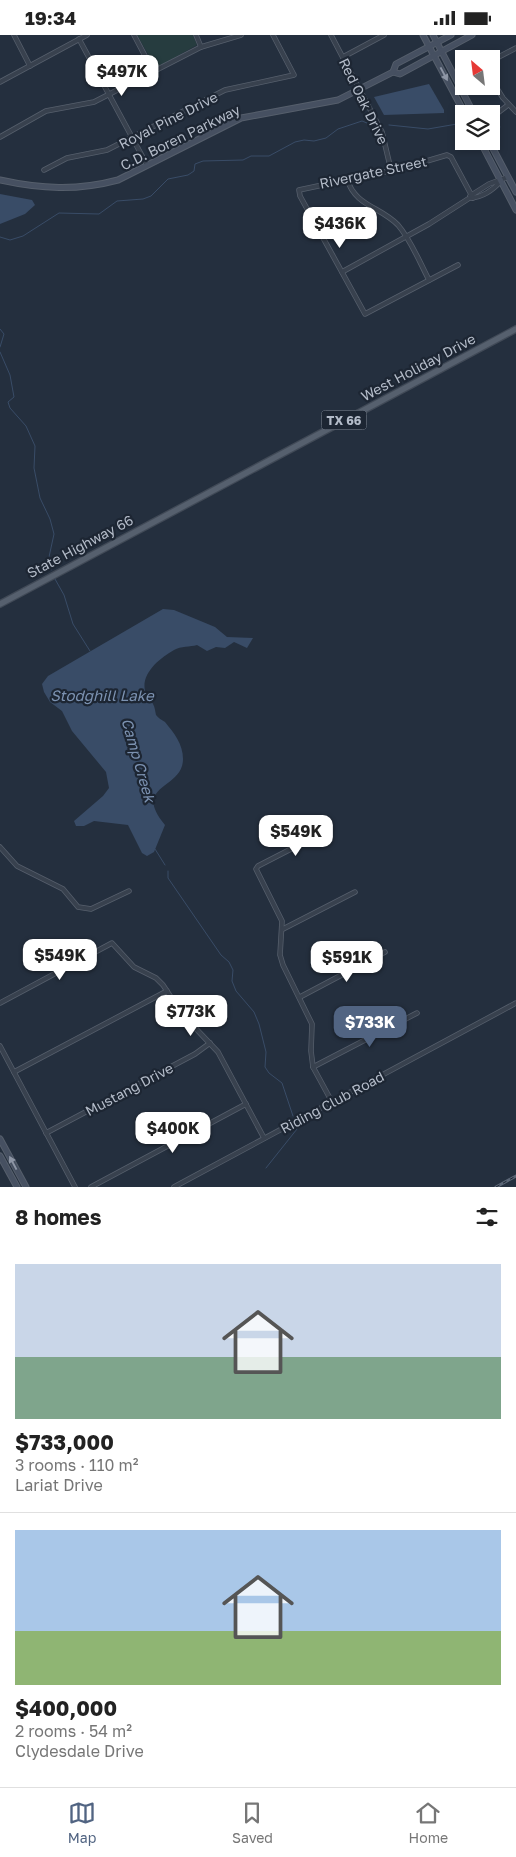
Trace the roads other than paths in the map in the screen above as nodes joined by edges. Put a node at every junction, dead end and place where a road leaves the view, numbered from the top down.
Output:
1 (14, 35) edge
2 (88, 35) edge
3 (134, 35) edge
4 (196, 35) edge
5 (241, 35) edge
6 (273, 35) edge
7 (331, 35) edge
8 (384, 35) edge
9 (423, 35) edge
10 (432, 35) edge
11 (451, 35) edge
12 (472, 35) edge
13 (79, 39) junction
14 (436, 43) junction
15 (430, 46) junction
16 (201, 47) junction
17 (516, 48) edge
18 (441, 51) junction
19 (434, 55) junction
20 (500, 56) edge
21 (343, 57) junction
22 (30, 66) junction
23 (153, 71) junction
24 (393, 72) junction
25 (0, 82) edge
26 (360, 90) junction
27 (500, 93) edge
28 (110, 94) junction
29 (460, 105) edge
30 (469, 105) edge
31 (508, 105) junction
32 (500, 111) edge
33 (516, 112) edge
34 (0, 137) edge
35 (133, 138) junction
36 (485, 150) edge
37 (494, 150) edge
38 (147, 165) junction
39 (44, 170) dead end
40 (391, 170) junction
41 (508, 177) junction
42 (347, 179) junction
43 (0, 180) edge
44 (501, 181) junction
45 (516, 192) edge
46 (472, 197) junction
47 (516, 210) edge
48 (406, 237) junction
49 (458, 265) dead end
50 (342, 273) junction
51 (429, 280) junction
52 (516, 329) edge
53 (172, 511) joint
54 (0, 604) edge
55 (324, 832) dead end
56 (0, 847) edge
57 (128, 891) dead end
58 (355, 892) dead end
59 (283, 929) junction
60 (385, 952) dead end
61 (167, 991) junction
62 (300, 997) junction
63 (0, 1003) edge
64 (516, 1003) edge
65 (417, 1013) dead end
66 (210, 1043) junction
67 (0, 1046) edge
68 (313, 1067) junction
69 (14, 1072) junction
70 (332, 1102) junction
71 (246, 1104) junction
72 (46, 1133) junction
73 (264, 1138) junction
74 (0, 1139) edge
75 (0, 1156) edge
76 (17, 1187) edge
77 (26, 1187) edge
78 (75, 1187) edge
79 (90, 1187) edge
80 (174, 1187) edge

1 - 22 street
2 - 13 street
3 - 23 street
4 - 16 street
5 - 16 street
6 - 35 street, Royal Pine Drive
7 - 21 street, Red Oak Drive
8 - 21 street
9 - 15 street
10 - 14 street
11 - 14 street, C.D. Boren Parkway
12 - 18 street, C.D. Boren Parkway
13 - 22 street
13 - 28 street
14 - 15 street, C.D. Boren Parkway
14 - 18 street
15 - 19 street
15 - 24 street, C.D. Boren Parkway
16 - 23 street
17 - 20 street
18 - 19 street, C.D. Boren Parkway
18 - 30 street
19 - 24 street, C.D. Boren Parkway
19 -> 29 street
21 - 26 street, Red Oak Drive
22 - 25 street
23 - 28 street
24 - 26 street, C.D. Boren Parkway
26 - 38 street, C.D. Boren Parkway
26 - 40 street, Red Oak Drive
27 - 31 street
28 - 34 street
28 - 35 street
31 - 32 street
31 - 33 street
35 - 38 street
35 - 39 street, Royal Pine Drive
36 - 44 street
37 - 41 street
38 - 43 street, C.D. Boren Parkway
40 - 42 street, Rivergate Street
40 - 46 street, Rivergate Street
41 - 44 street
41 - 45 street
42 - 48 street
42 - 50 street, Rivergate Street
44 - 46 street
44 - 47 street
46 - 48 street
48 - 50 street
48 - 51 street
49 - 51 street
50 - 51 street
52 - 53 main road, West Holiday Drive / TX 66
53 - 54 main road, State Highway 66 / TX 66
55 - 59 street
56 - 57 street
58 - 59 street
59 - 62 street
60 - 62 street
61 - 63 street
61 - 66 street
61 - 69 street
62 - 68 street
64 - 70 street, Riding Club Road
65 - 68 street
66 - 71 street
66 - 72 street, Mustang Drive
67 - 69 street
68 - 70 street
69 - 72 street
70 - 73 street, Riding Club Road
71 - 73 street
71 - 79 street
72 - 78 street
73 - 80 street, Riding Club Road
77 -> 74 street
75 - 76 street

